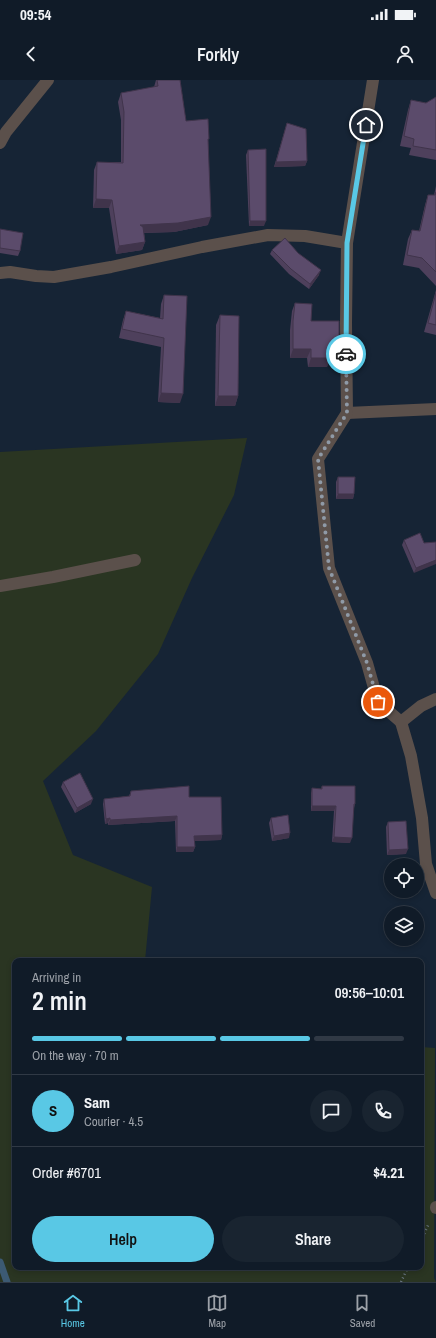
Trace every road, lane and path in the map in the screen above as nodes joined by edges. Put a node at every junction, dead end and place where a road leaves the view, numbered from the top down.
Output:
1 (48, 80) edge
2 (373, 80) edge
3 (0, 143) edge
4 (347, 243) junction
5 (0, 273) edge
6 (436, 409) edge
7 (347, 413) junction
8 (135, 560) dead end
9 (0, 586) edge
10 (436, 699) edge
11 (400, 722) junction
12 (436, 893) edge
13 (407, 1270) edge
14 (401, 1282) edge

1 - 3 street
2 - 4 street
4 - 5 street
4 - 7 street
6 - 7 street
7 - 11 street
8 - 9 street
10 - 11 street
11 - 12 street
13 - 14 path

